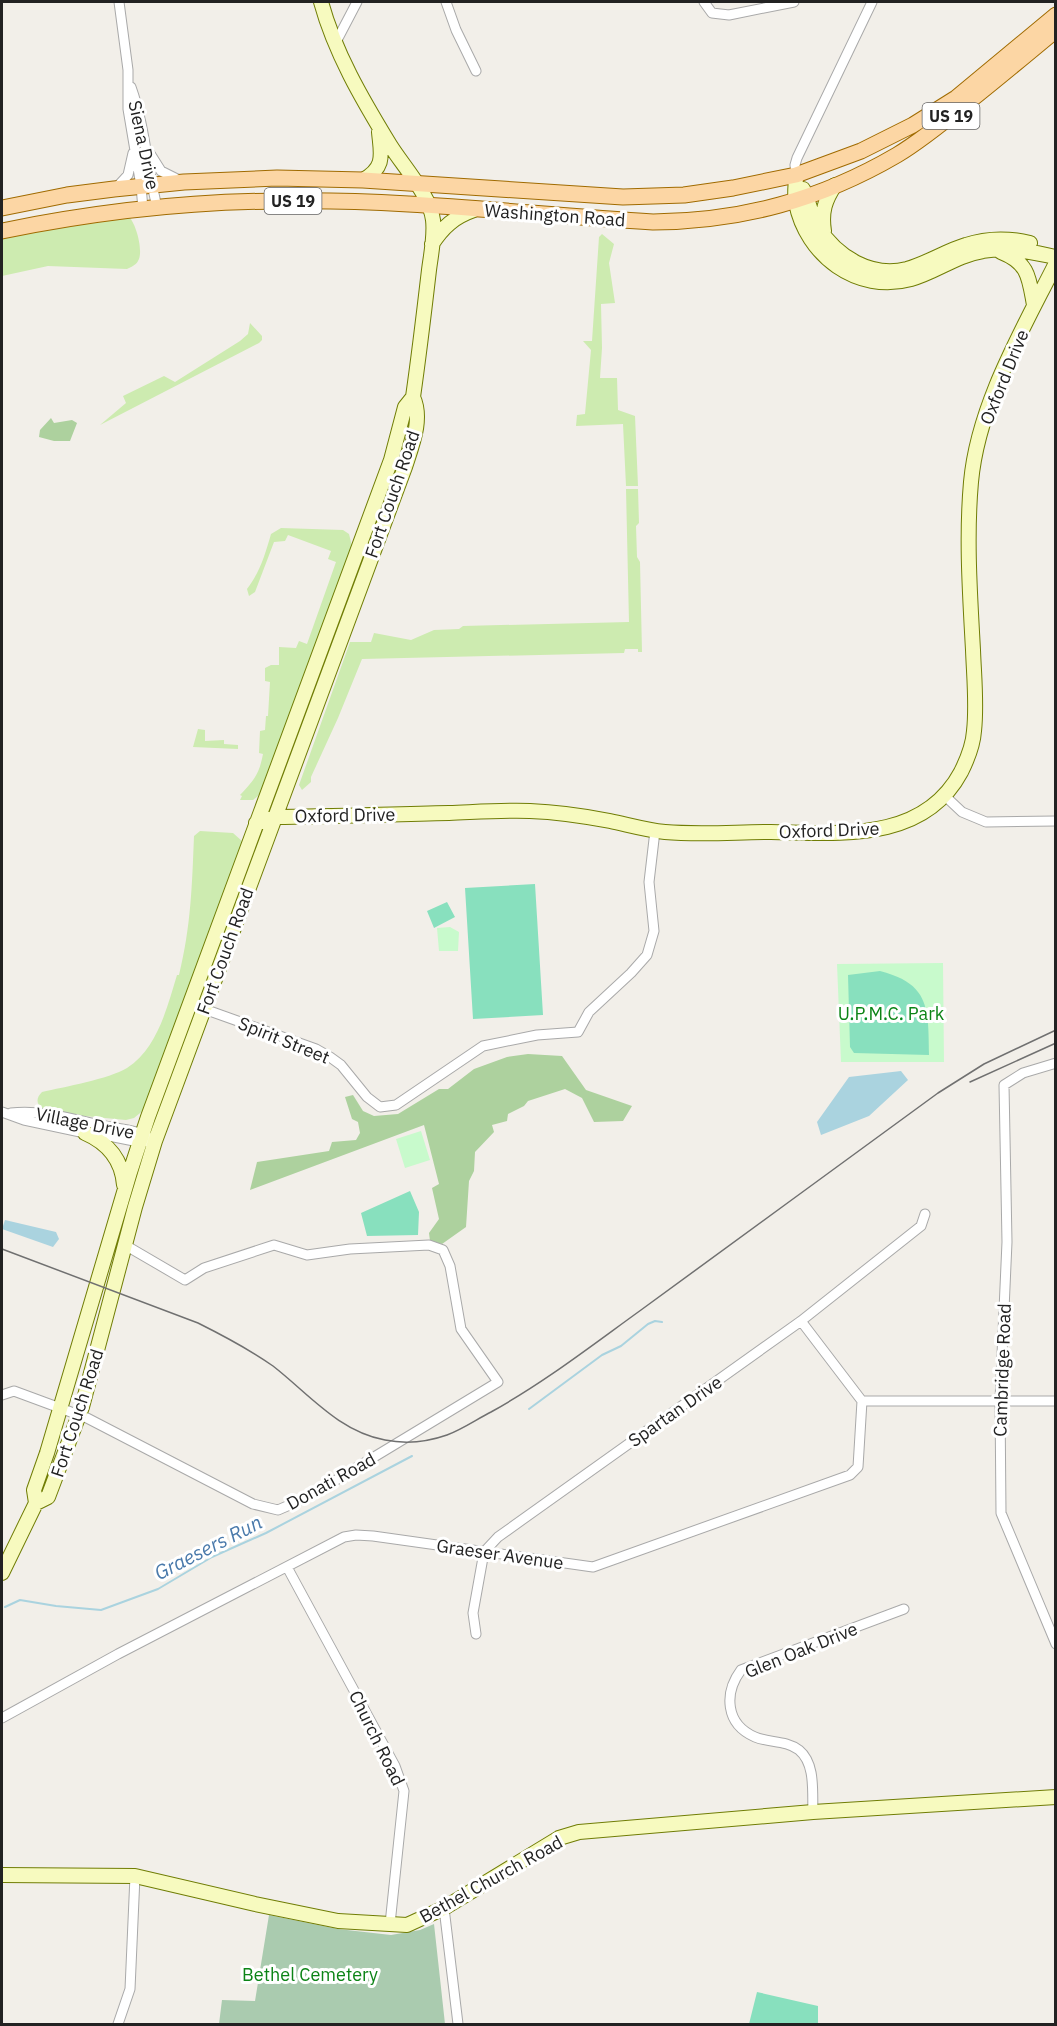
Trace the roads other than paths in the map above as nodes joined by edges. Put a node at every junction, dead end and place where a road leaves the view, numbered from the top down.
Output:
1 (118, 2) edge
2 (321, 2) edge
3 (357, 2) edge
4 (446, 2) edge
5 (704, 2) edge
6 (794, 2) edge
7 (872, 2) edge
8 (1056, 15) edge
9 (1056, 30) edge
10 (335, 44) junction
11 (476, 71) dead end
12 (129, 82) junction
13 (379, 127) junction
14 (134, 142) junction
15 (145, 144) junction
16 (796, 175) junction
17 (363, 180) junction
18 (184, 182) junction
19 (416, 184) junction
20 (147, 185) junction
21 (836, 185) junction
22 (114, 189) junction
23 (801, 199) junction
24 (429, 206) junction
25 (2, 208) edge
26 (150, 208) junction
27 (474, 210) junction
28 (2, 231) edge
29 (825, 236) junction
30 (432, 244) junction
31 (996, 250) junction
32 (1056, 256) edge
33 (1056, 263) edge
34 (1034, 305) junction
35 (413, 397) junction
36 (945, 796) junction
37 (259, 817) junction
38 (275, 817) junction
39 (1056, 821) edge
40 (655, 831) junction
41 (204, 1009) junction
42 (1056, 1063) edge
43 (5, 1113) edge
44 (85, 1133) junction
45 (140, 1138) junction
46 (155, 1140) junction
47 (124, 1192) junction
48 (925, 1214) dead end
49 (125, 1245) junction
50 (801, 1321) junction
51 (2, 1395) edge
52 (999, 1400) junction
53 (862, 1401) junction
54 (1056, 1401) edge
55 (61, 1407) junction
56 (80, 1414) junction
57 (36, 1503) junction
58 (484, 1552) junction
59 (287, 1567) junction
60 (2, 1573) edge
61 (904, 1609) dead end
62 (476, 1634) dead end
63 (1056, 1644) edge
64 (2, 1718) edge
65 (1056, 1797) edge
66 (813, 1812) junction
67 (2, 1875) edge
68 (135, 1876) junction
69 (444, 1908) junction
70 (390, 1924) junction
71 (118, 2025) edge
72 (458, 2025) edge

1 - 12 street, Siena Drive
2 - 10 street, Fort Couch Road
3 - 10 street
4 - 11 street
5 - 6 street
7 - 16 street
8 - 16 main road, Washington Road / US 19
9 - 21 main road, Washington Road / US 19
10 - 13 street, Fort Couch Road
12 - 14 street, Siena Drive
12 - 15 street, Siena Drive
13 - 17 street
13 - 19 street, Fort Couch Road
14 - 20 street, Siena Drive
14 - 22 street
15 - 18 street
15 - 20 street, Siena Drive
16 - 19 main road, Washington Road / US 19
16 - 23 street
17 - 18 main road, Washington Road / US 19
17 - 19 main road, Washington Road / US 19
18 - 20 main road, Washington Road / US 19
19 - 24 street, Fort Couch Road
20 - 22 main road, Washington Road / US 19
20 - 26 street
20 - 26 street, Siena Drive
21 - 23 main road, Washington Road / US 19
21 - 29 street
22 - 25 main road, Washington Road / US 19
23 - 27 main road, Washington Road / US 19
23 - 29 street
23 - 31 street
24 - 26 main road, Washington Road / US 19
24 - 27 main road, Washington Road / US 19
24 - 30 street, Fort Couch Road
26 - 28 main road, Washington Road / US 19
27 - 30 street
29 - 32 street
30 - 35 street, Fort Couch Road
31 - 32 street
31 - 34 street
33 - 34 street, Oxford Drive
34 - 36 street, Oxford Drive
35 - 37 street, Fort Couch Road
35 - 38 street, Fort Couch Road
36 - 39 street
36 - 40 street, Oxford Drive
37 - 38 street
37 - 45 street, Fort Couch Road
38 - 40 street, Oxford Drive
38 - 41 street, Fort Couch Road
40 - 41 street, Spirit Street
41 - 46 street, Fort Couch Road
42 - 52 street, Cambridge Road
43 - 44 street, Village Drive
43 - 45 street, Village Drive
44 - 45 street, Village Drive
44 - 47 street
45 - 46 street, Village Drive
45 - 47 street, Fort Couch Road
46 - 49 street, Fort Couch Road
47 - 55 street, Fort Couch Road
48 - 50 street, Spartan Drive
49 - 56 street, Fort Couch Road
49 - 56 street, Donati Road
50 - 53 street
50 - 58 street, Spartan Drive
51 - 55 street, Donati Road
52 - 53 street
52 - 54 street
52 - 63 street, Cambridge Road
53 - 58 street, Graeser Avenue
55 - 56 street, Donati Road
55 - 57 street, Fort Couch Road
56 - 57 street, Fort Couch Road
57 - 60 street, Fort Couch Road
58 - 59 street, Graeser Avenue
58 - 62 street
59 - 64 street, Graeser Avenue
59 - 70 street, Church Road
61 - 66 street, Glen Oak Drive
65 - 66 street, Bethel Church Road
66 - 69 street, Bethel Church Road
67 - 68 street, Bethel Church Road
68 - 70 street, Bethel Church Road
68 - 71 street
69 - 70 street, Bethel Church Road
69 - 72 street

